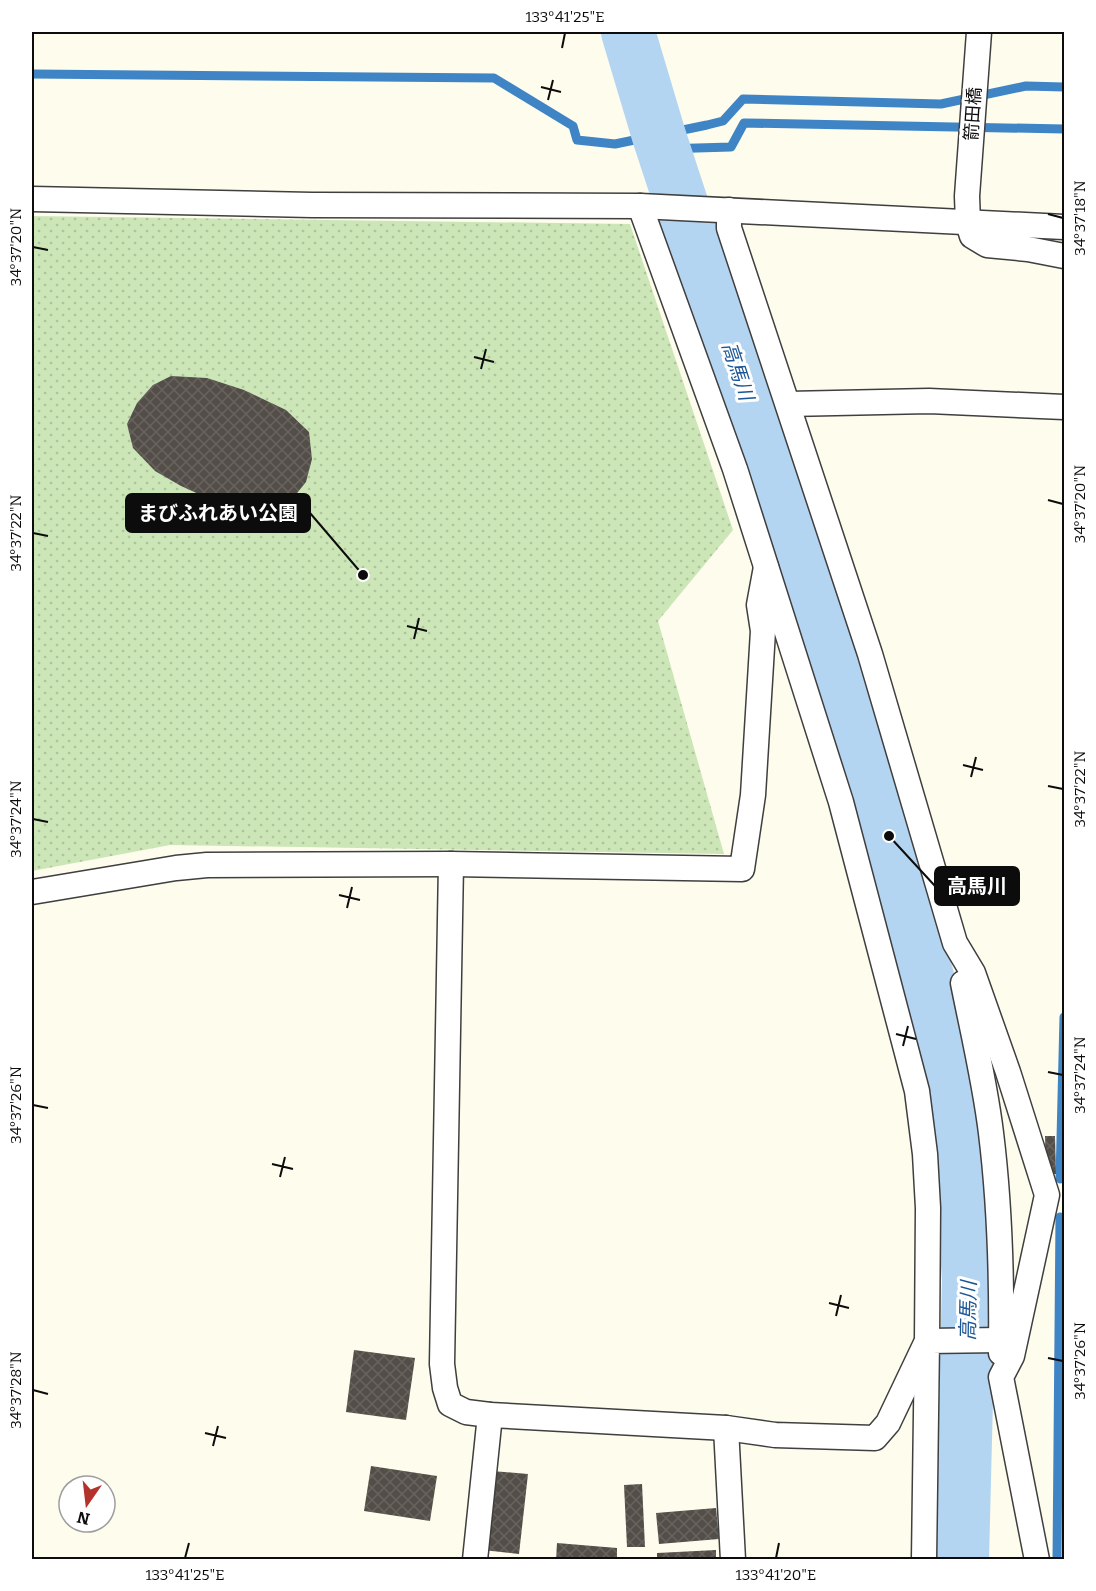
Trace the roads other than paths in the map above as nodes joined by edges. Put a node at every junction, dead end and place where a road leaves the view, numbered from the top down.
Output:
1 (979, 32) edge
2 (32, 199) edge
3 (652, 206) junction
4 (722, 209) junction
5 (968, 223) junction
6 (1065, 227) edge
7 (1065, 256) edge
8 (788, 404) junction
9 (1065, 407) edge
10 (766, 564) junction
11 (452, 864) junction
12 (32, 892) edge
13 (955, 943) junction
14 (1056, 1196) edge
15 (994, 1340) junction
16 (935, 1341) junction
17 (1001, 1377) junction
18 (490, 1415) junction
19 (726, 1428) junction
20 (475, 1560) edge
21 (733, 1560) edge
22 (924, 1560) edge
23 (1037, 1560) edge

1 - 5 street, 箭田橋
2 - 3 street
3 - 4 street
3 - 10 street
4 - 5 street
4 - 8 street
5 - 6 street
5 - 7 street
8 - 9 street
8 - 13 street
10 - 11 street
10 - 16 street
11 - 12 street
11 - 18 street
13 - 14 street
13 - 15 street
14 - 17 street
15 - 16 street
15 - 17 street
16 - 19 street
16 - 22 street
17 - 23 street
18 - 19 street
18 - 20 street
19 - 21 street

